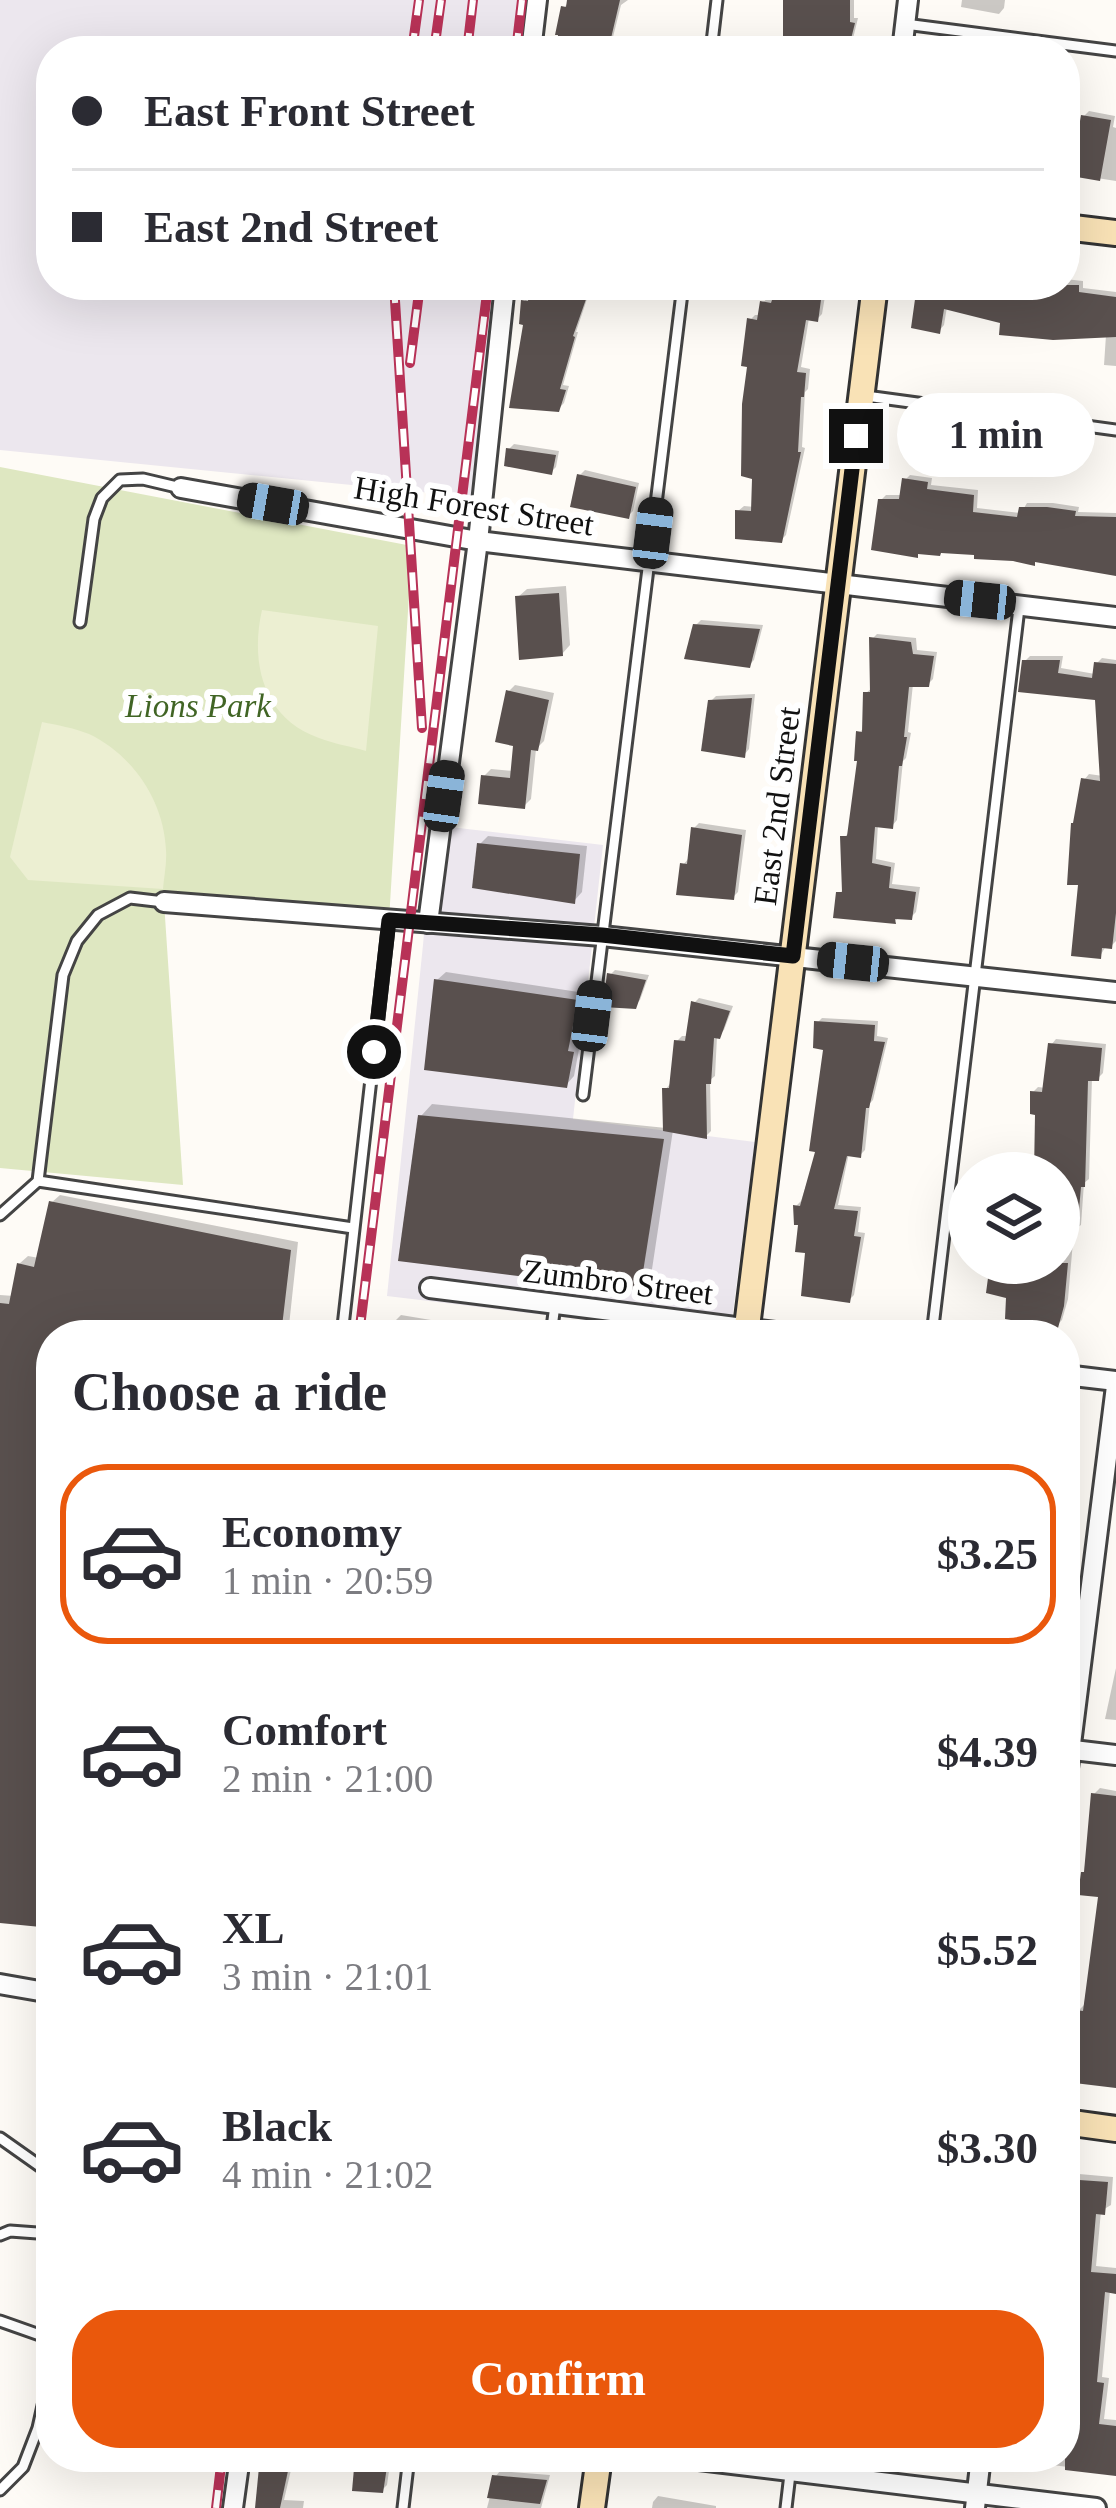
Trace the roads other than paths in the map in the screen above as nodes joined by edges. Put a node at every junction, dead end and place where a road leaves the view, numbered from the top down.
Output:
1 (537, 0) edge
2 (717, 0) edge
3 (908, 0) edge
4 (905, 24) junction
5 (533, 36) edge
6 (713, 36) edge
7 (904, 36) edge
8 (999, 36) edge
9 (1080, 46) edge
10 (1116, 51) edge
11 (1080, 229) edge
12 (1116, 233) edge
13 (503, 300) edge
14 (681, 300) edge
15 (872, 300) edge
16 (861, 395) junction
17 (1116, 430) edge
18 (181, 488) joint
19 (478, 542) junction
20 (649, 562) junction
21 (838, 584) junction
22 (1020, 605) junction
23 (1116, 616) edge
24 (80, 622) dead end
25 (164, 902) joint
26 (389, 920) junction
27 (428, 922) junction
28 (602, 935) junction
29 (793, 956) junction
30 (974, 976) junction
31 (1116, 992) edge
32 (583, 1095) dead end
33 (38, 1181) junction
34 (0, 1215) edge
35 (353, 1228) junction
36 (430, 1288) dead end
37 (555, 1304) junction
38 (344, 1320) edge
39 (553, 1320) edge
40 (668, 1320) edge
41 (747, 1320) edge
42 (934, 1320) edge
43 (1080, 1377) edge
44 (1116, 1383) edge
45 (1080, 1623) edge
46 (1080, 1752) edge
47 (1116, 1756) edge
48 (0, 1984) edge
49 (36, 1990) edge
50 (1080, 2124) edge
51 (1116, 2129) edge
52 (0, 2138) edge
53 (36, 2163) edge
54 (36, 2233) edge
55 (0, 2235) edge
56 (0, 2321) edge
57 (36, 2334) edge
58 (36, 2433) edge
59 (238, 2472) edge
60 (407, 2472) edge
61 (596, 2472) edge
62 (791, 2472) edge
63 (832, 2472) edge
64 (0, 2490) edge
65 (976, 2501) edge
66 (233, 2508) edge
67 (403, 2508) edge
68 (592, 2508) edge
69 (786, 2508) edge
70 (1096, 2508) edge

1 - 5 street
2 - 6 lane
3 - 4 street
4 - 7 street
4 - 8 lane
9 - 10 lane
11 - 12 street
13 - 19 street
14 - 20 lane
15 - 16 street, East 2nd Street
16 - 17 lane
16 - 21 street, East 2nd Street
18 - 19 street, High Forest Street
18 - 24 lane
19 - 20 street, High Forest Street
19 - 27 street
20 - 21 street, High Forest Street
20 - 28 lane
21 - 22 street, High Forest Street
21 - 29 street, East 2nd Street
22 - 23 street, High Forest Street
22 - 30 lane
25 - 26 street
25 - 33 lane
26 - 27 street
26 - 35 lane
27 - 28 street
28 - 29 street
28 - 32 lane
29 - 30 street
29 - 41 street, East 2nd Street
30 - 31 street
30 - 42 lane
33 - 34 lane
33 - 35 lane
35 - 38 lane
36 - 37 street, Zumbro Street
37 - 39 lane
37 - 40 street, Zumbro Street
43 - 44 street
44 - 45 street
46 - 47 street
48 - 49 street
50 - 51 street
52 - 53 lane
54 - 55 lane
56 - 57 lane
58 - 64 lane
59 - 66 street
60 - 67 lane
61 - 68 street
62 - 69 lane
63 - 65 street
65 - 70 street

